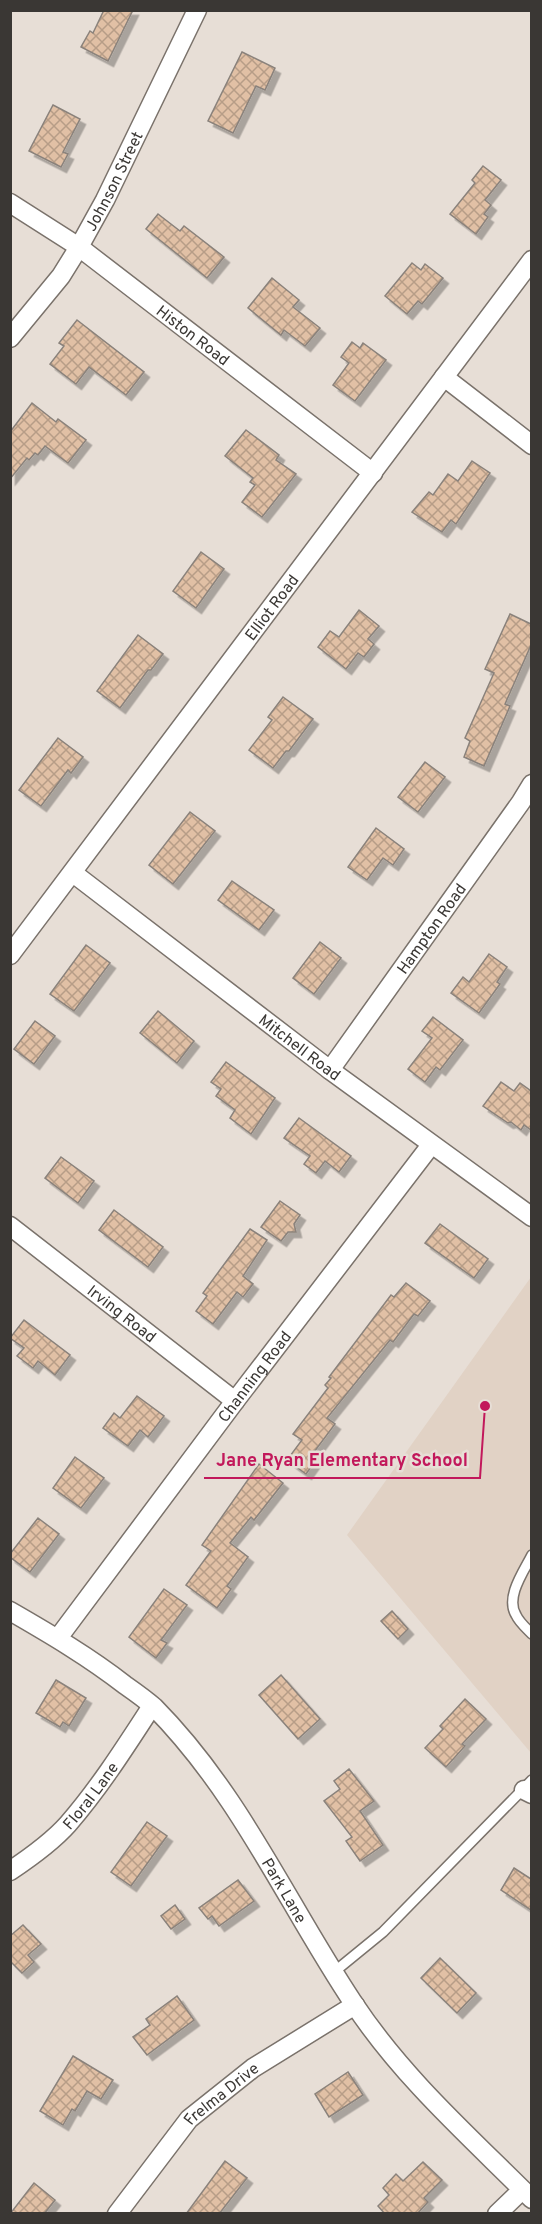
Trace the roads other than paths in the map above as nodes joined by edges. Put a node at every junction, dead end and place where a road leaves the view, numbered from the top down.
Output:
1 (197, 10) edge
2 (10, 203) edge
3 (79, 247) junction
4 (531, 260) edge
5 (10, 338) edge
6 (444, 377) junction
7 (531, 445) edge
8 (373, 473) junction
9 (531, 784) edge
10 (73, 873) junction
11 (10, 954) edge
12 (330, 1070) junction
13 (432, 1145) junction
14 (531, 1217) edge
15 (10, 1226) edge
16 (235, 1401) junction
17 (531, 1555) edge
18 (10, 1611) edge
19 (531, 1634) edge
20 (58, 1638) junction
21 (152, 1706) junction
22 (529, 1788) edge
23 (10, 1871) edge
24 (334, 1972) junction
25 (355, 2005) junction
26 (527, 2195) edge
27 (117, 2214) edge
28 (497, 2214) edge

1 - 3 street, Johnson Street
2 - 3 street, Histon Road
3 - 5 street, Johnson Street
3 - 8 street, Histon Road
4 - 6 street, Elliot Road
6 - 7 street
6 - 8 street, Elliot Road
8 - 10 street, Elliot Road
9 - 12 street, Hampton Road
10 - 11 street, Elliot Road
10 - 12 street, Mitchell Road
12 - 13 street, Mitchell Road
13 - 14 street, Mitchell Road
13 - 16 street, Channing Road
15 - 16 street, Irving Road
16 - 20 street, Channing Road
17 - 19 lane
18 - 20 street, Park Lane
20 - 21 street, Park Lane
21 - 23 street, Floral Lane
21 - 24 street, Park Lane
22 - 24 lane
24 - 25 street, Park Lane
25 - 26 street, Park Lane
25 - 27 street, Frelma Drive
26 - 28 street

